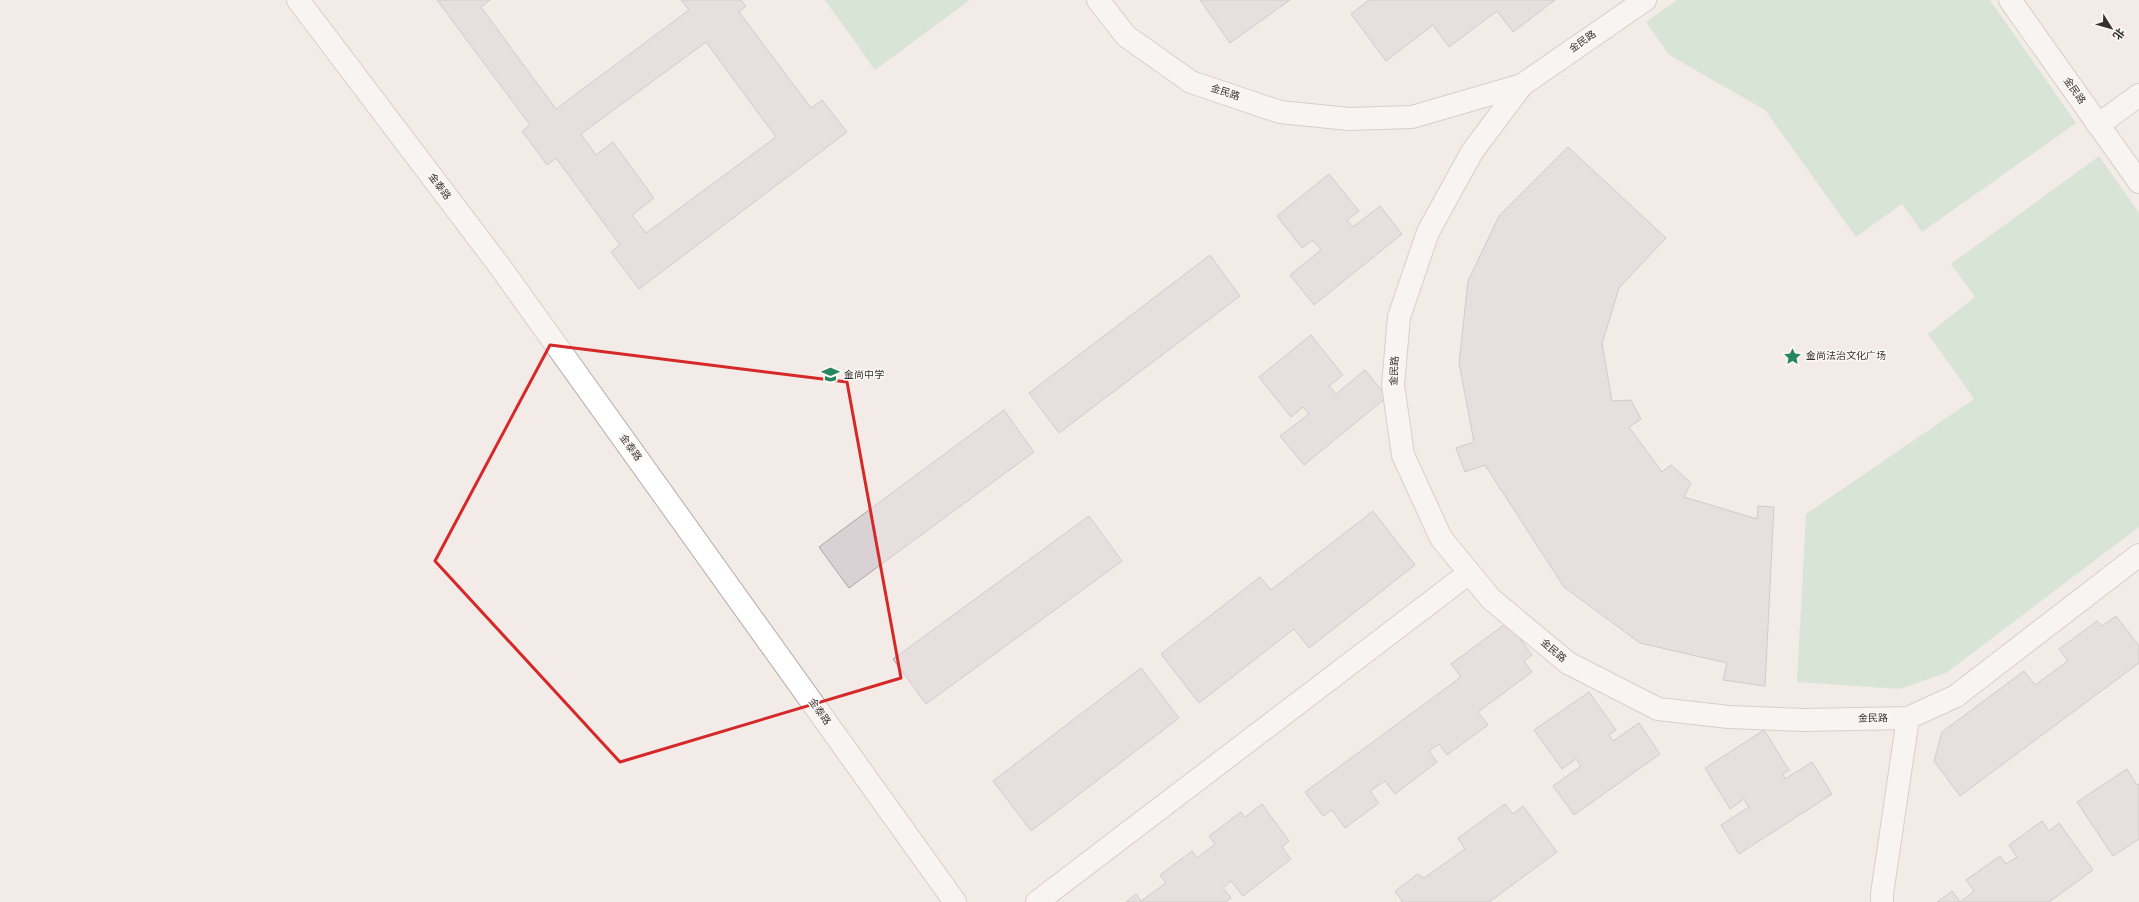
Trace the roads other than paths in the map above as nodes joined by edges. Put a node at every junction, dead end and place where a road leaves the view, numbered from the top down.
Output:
1 (298, 0) edge
2 (1098, 0) edge
3 (1645, 0) edge
4 (2010, 0) edge
5 (1522, 85) junction
6 (2139, 94) edge
7 (2098, 125) junction
8 (2139, 182) edge
9 (2139, 555) edge
10 (1469, 573) junction
11 (1908, 718) junction
12 (955, 902) edge
13 (1037, 902) edge
14 (1882, 902) edge

1 - 12 street, 金泰路
2 - 5 street, 金民路
3 - 5 street, 金民路
4 - 7 street, 金民路
5 - 10 street, 金民路
6 - 7 street
7 - 8 street, 金民路
9 - 11 street, 金民路
10 - 11 street, 金民路
10 - 13 street
11 - 14 street

